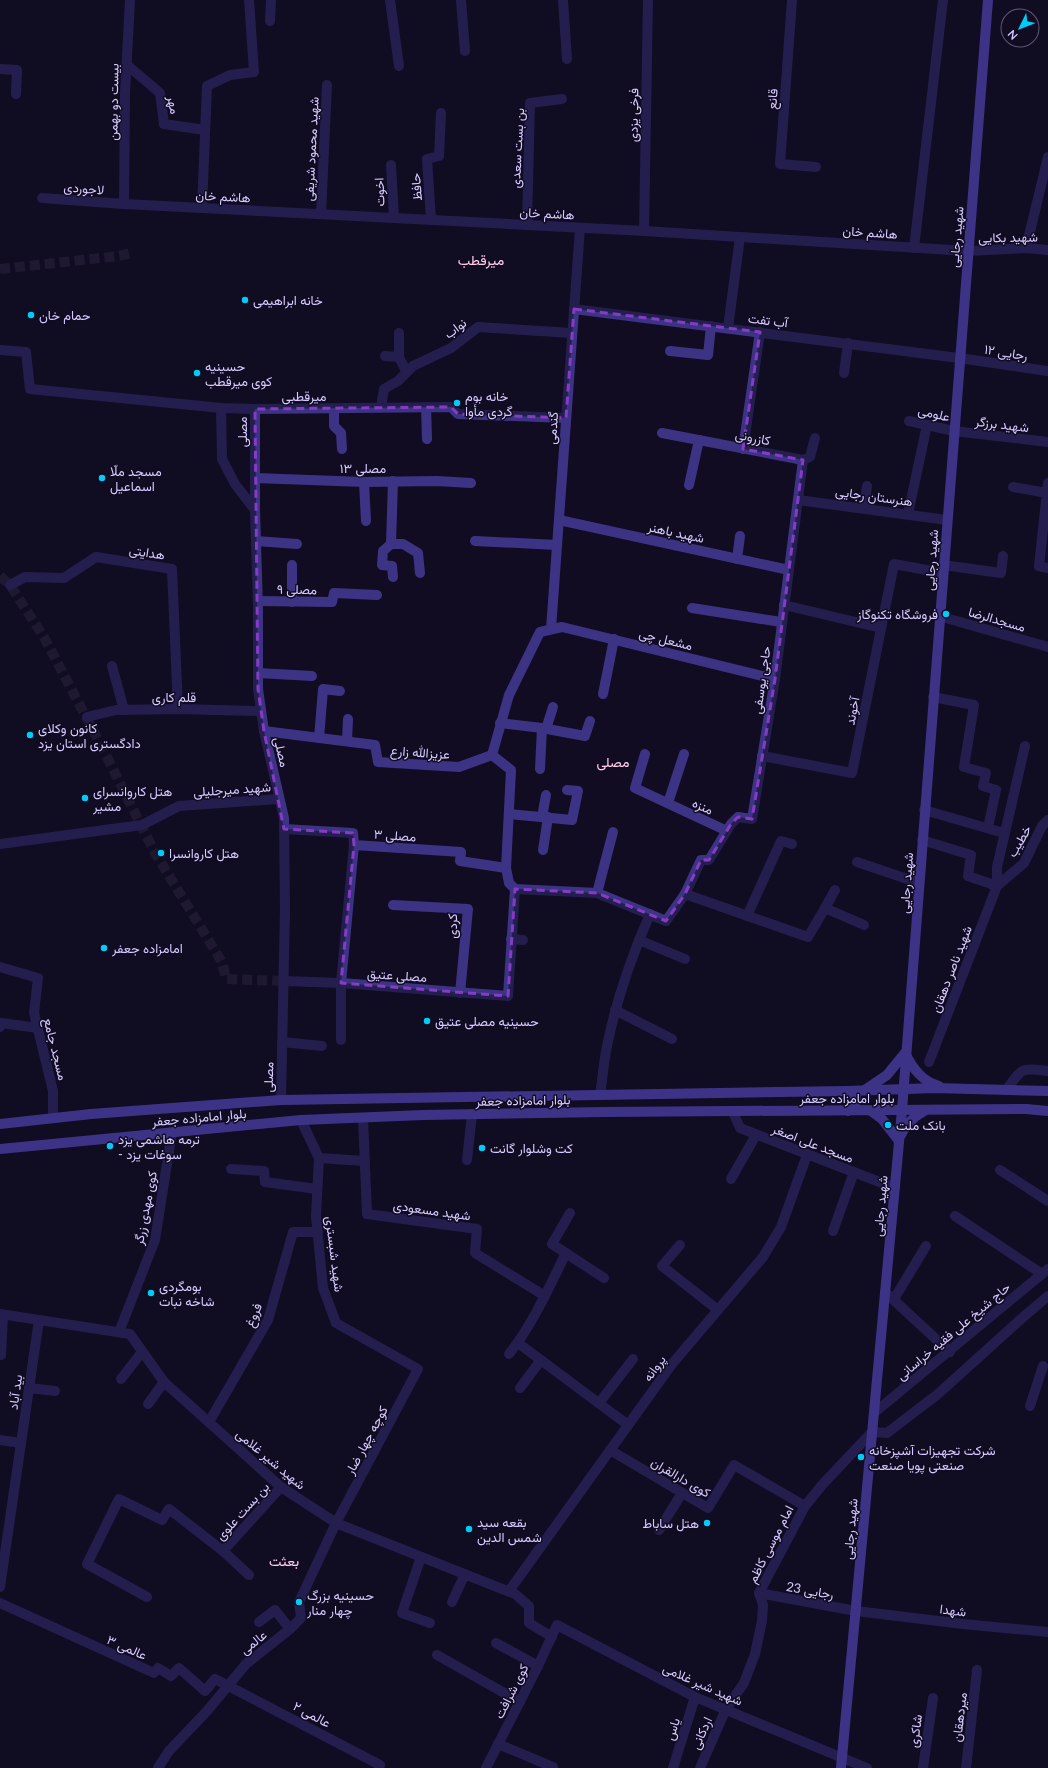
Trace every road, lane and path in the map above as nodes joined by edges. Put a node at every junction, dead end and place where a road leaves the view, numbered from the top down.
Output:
1 (130, 0) edge
2 (249, 0) edge
3 (271, 0) edge
4 (390, 0) edge
5 (461, 0) edge
6 (563, 0) edge
7 (648, 0) edge
8 (792, 0) edge
9 (943, 0) edge
10 (988, 0) edge
11 (270, 21) dead end
12 (465, 51) dead end
13 (567, 59) dead end
14 (126, 65) junction
15 (399, 66) dead end
16 (0, 69) edge
17 (327, 85) dead end
18 (16, 94) dead end
19 (562, 100) dead end
20 (441, 113) dead end
21 (205, 130) junction
22 (1048, 157) edge
23 (391, 165) dead end
24 (816, 167) dead end
25 (42, 198) dead end
26 (124, 204) junction
27 (202, 208) junction
28 (321, 214) junction
29 (394, 218) junction
30 (431, 220) junction
31 (527, 225) junction
32 (580, 228) junction
33 (644, 231) junction
34 (740, 237) junction
35 (914, 248) junction
36 (1026, 248) junction
37 (1048, 250) edge
38 (968, 251) junction
39 (574, 309) junction
40 (711, 326) junction
41 (728, 328) junction
42 (760, 332) junction
43 (399, 333) dead end
44 (572, 333) junction
45 (848, 343) junction
46 (0, 350) edge
47 (670, 350) dead end
48 (385, 356) dead end
49 (398, 357) junction
50 (959, 358) junction
51 (1048, 371) edge
52 (406, 372) junction
53 (844, 372) dead end
54 (380, 407) junction
55 (426, 407) junction
56 (221, 408) junction
57 (334, 408) junction
58 (255, 409) junction
59 (566, 418) junction
60 (909, 421) dead end
61 (927, 425) junction
62 (954, 431) junction
63 (662, 433) dead end
64 (815, 438) dead end
65 (426, 439) dead end
66 (698, 440) junction
67 (1048, 442) edge
68 (342, 449) dead end
69 (743, 449) junction
70 (803, 460) junction
71 (255, 478) junction
72 (393, 481) junction
73 (364, 482) junction
74 (471, 484) dead end
75 (689, 485) dead end
76 (867, 486) dead end
77 (1013, 486) dead end
78 (1047, 488) edge
79 (798, 500) junction
80 (864, 508) junction
81 (254, 510) junction
82 (908, 514) junction
83 (559, 520) junction
84 (947, 520) junction
85 (366, 521) dead end
86 (740, 536) dead end
87 (256, 541) junction
88 (475, 541) dead end
89 (1045, 542) edge
90 (297, 544) dead end
91 (391, 544) junction
92 (557, 545) junction
93 (1003, 556) dead end
94 (737, 559) junction
95 (292, 565) dead end
96 (1048, 568) edge
97 (943, 569) junction
98 (788, 570) junction
99 (420, 573) dead end
100 (393, 577) dead end
101 (10, 585) dead end
102 (377, 595) dead end
103 (258, 601) junction
104 (292, 602) junction
105 (784, 605) junction
106 (692, 608) dead end
107 (939, 616) junction
108 (782, 622) junction
109 (882, 628) junction
110 (552, 629) junction
111 (614, 639) junction
112 (1048, 647) edge
113 (112, 666) dead end
114 (258, 673) junction
115 (312, 676) dead end
116 (775, 679) junction
117 (340, 691) dead end
118 (603, 694) dead end
119 (933, 697) junction
120 (553, 707) dead end
121 (178, 709) junction
122 (124, 710) junction
123 (261, 711) junction
124 (87, 718) dead end
125 (348, 719) dead end
126 (590, 721) dead end
127 (500, 723) junction
128 (544, 729) junction
129 (264, 731) junction
130 (319, 738) junction
131 (347, 741) junction
132 (1026, 746) dead end
133 (645, 754) dead end
134 (684, 754) dead end
135 (492, 755) junction
136 (762, 756) junction
137 (540, 770) dead end
138 (567, 790) dead end
139 (546, 795) dead end
140 (280, 799) junction
141 (668, 804) junction
142 (924, 810) junction
143 (509, 814) junction
144 (545, 817) junction
145 (1048, 820) edge
146 (284, 828) junction
147 (988, 828) junction
148 (727, 831) junction
149 (613, 832) dead end
150 (1004, 833) junction
151 (922, 840) junction
152 (0, 844) edge
153 (792, 844) dead end
154 (354, 846) junction
155 (543, 850) dead end
156 (857, 862) dead end
157 (506, 868) junction
158 (919, 883) junction
159 (997, 886) junction
160 (514, 889) junction
161 (835, 890) dead end
162 (597, 893) junction
163 (685, 894) junction
164 (393, 905) dead end
165 (825, 908) junction
166 (650, 914) junction
167 (746, 916) junction
168 (864, 925) dead end
169 (511, 939) junction
170 (523, 940) dead end
171 (639, 940) junction
172 (685, 959) dead end
173 (0, 967) edge
174 (284, 981) junction
175 (341, 983) junction
176 (460, 993) junction
177 (615, 1010) junction
178 (0, 1027) edge
179 (38, 1028) junction
180 (672, 1039) dead end
181 (341, 1040) dead end
182 (282, 1042) junction
183 (322, 1046) dead end
184 (905, 1053) junction
185 (929, 1062) dead end
186 (1048, 1071) edge
187 (903, 1088) junction
188 (944, 1088) junction
189 (1007, 1089) junction
190 (848, 1091) junction
191 (863, 1091) junction
192 (1048, 1091) edge
193 (600, 1095) junction
194 (425, 1098) junction
195 (281, 1100) junction
196 (902, 1110) junction
197 (925, 1110) junction
198 (848, 1111) junction
199 (871, 1111) junction
200 (1048, 1111) edge
201 (733, 1112) junction
202 (472, 1114) junction
203 (423, 1115) junction
204 (53, 1118) junction
205 (363, 1118) junction
206 (301, 1120) junction
207 (0, 1124) edge
208 (172, 1132) junction
209 (756, 1135) junction
210 (899, 1141) junction
211 (0, 1149) edge
212 (807, 1154) junction
213 (319, 1158) junction
214 (467, 1160) dead end
215 (365, 1161) junction
216 (231, 1169) dead end
217 (1000, 1170) dead end
218 (854, 1172) junction
219 (731, 1179) dead end
220 (894, 1188) junction
221 (317, 1189) junction
222 (1048, 1201) edge
223 (570, 1213) dead end
224 (955, 1216) dead end
225 (833, 1231) dead end
226 (318, 1232) junction
227 (680, 1245) dead end
228 (926, 1246) dead end
229 (566, 1253) junction
230 (1045, 1272) edge
231 (604, 1278) dead end
232 (885, 1292) junction
233 (545, 1296) junction
234 (1048, 1296) edge
235 (894, 1299) junction
236 (718, 1310) junction
237 (1, 1314) edge
238 (38, 1320) junction
239 (119, 1332) junction
240 (518, 1343) junction
241 (142, 1352) junction
242 (950, 1352) junction
243 (509, 1354) dead end
244 (1, 1355) edge
245 (633, 1359) dead end
246 (541, 1360) junction
247 (1043, 1366) dead end
248 (418, 1369) joint
249 (121, 1379) dead end
250 (164, 1382) junction
251 (29, 1388) junction
252 (520, 1388) dead end
253 (55, 1392) dead end
254 (599, 1403) junction
255 (148, 1404) dead end
256 (1030, 1406) dead end
257 (874, 1413) junction
258 (209, 1422) junction
259 (628, 1425) junction
260 (872, 1432) junction
261 (0, 1440) edge
262 (21, 1443) junction
263 (610, 1450) junction
264 (280, 1487) junction
265 (682, 1493) junction
266 (805, 1506) junction
267 (336, 1523) junction
268 (659, 1530) dead end
269 (223, 1551) junction
270 (421, 1557) junction
271 (465, 1574) junction
272 (250, 1575) dead end
273 (0, 1585) edge
274 (509, 1591) junction
275 (759, 1593) junction
276 (147, 1597) dead end
277 (452, 1602) dead end
278 (0, 1604) edge
279 (856, 1611) junction
280 (259, 1622) dead end
281 (430, 1623) dead end
282 (557, 1625) joint
283 (290, 1629) junction
284 (1048, 1632) edge
285 (552, 1637) junction
286 (496, 1643) dead end
287 (437, 1655) dead end
288 (538, 1666) junction
289 (977, 1670) dead end
290 (228, 1685) junction
291 (695, 1697) junction
292 (933, 1698) dead end
293 (520, 1702) junction
294 (726, 1709) junction
295 (498, 1744) junction
296 (842, 1757) junction
297 (553, 1767) edge
298 (159, 1768) edge
299 (379, 1768) edge
300 (486, 1768) edge
301 (673, 1768) edge
302 (700, 1768) edge
303 (841, 1768) edge
304 (867, 1768) edge
305 (923, 1768) edge
306 (966, 1768) edge

1 - 14 street, بیست دو بهمن
2 - 21 street
3 - 11 street
4 - 15 street
5 - 12 street
6 - 13 street
7 - 33 street, فرخی یزدی
8 - 24 street, قانع
9 - 35 street
10 - 38 main road, شهید رجایی
14 - 21 street, مهر
14 - 26 street, بیست دو بهمن
16 - 18 street
17 - 28 street, شهید محمود شریفی
19 - 31 street, بن بست سعدی
20 - 30 street, حافظ
21 - 27 street
22 - 36 street
23 - 29 street, اخوت
25 - 26 street, لاجوردی
26 - 27 street, هاشم خان
27 - 28 street, هاشم خان
28 - 29 street, هاشم خان
29 - 30 street, هاشم خان
30 - 31 street, هاشم خان
31 - 32 street, هاشم خان
32 - 33 street, هاشم خان
32 - 39 street, گندمی
33 - 34 street, هاشم خان
34 - 35 street, هاشم خان
34 - 41 street
35 - 38 street, هاشم خان
36 - 37 street, شهید بکایی
36 - 38 street, شهید بکایی
38 - 50 main road, شهید رجایی
39 - 40 street, آب تفت
39 - 44 street, گندمی
40 - 41 street, آب تفت
40 - 47 street
41 - 42 street, آب تفت
42 - 45 street, آب تفت
42 - 69 street
43 - 49 street
44 - 52 street, نواب
44 - 59 street, گندمی
45 - 50 street, آب تفت
45 - 53 street
46 - 56 street, میرقطبی
48 - 49 street
49 - 52 street
50 - 51 street, رجایی ۱۲
50 - 62 main road, شهید رجایی
52 - 54 street, نواب
54 - 55 street, میرقطبی
54 - 57 street, میرقطبی
55 - 59 street, میرقطبی
55 - 65 street
56 - 58 street, میرقطبی
56 - 81 street
57 - 58 street, میرقطبی
57 - 68 street
58 - 71 street, مصلی
59 - 83 street, گندمی
60 - 61 street, علومی
61 - 62 street, علومی
61 - 82 street
62 - 67 street, شهید برزگر
62 - 84 main road, شهید رجایی
63 - 66 street, کازرونی
64 - 70 street, حاجی یوسفی
66 - 69 street, کازرونی
66 - 75 street
69 - 70 street, کازرونی
70 - 79 street, حاجی یوسفی
71 - 73 street, مصلی ۱۳
71 - 81 street, مصلی
72 - 73 street, مصلی ۱۳
72 - 74 street, مصلی ۱۳
72 - 91 street
73 - 85 street
76 - 80 street
77 - 78 street
78 - 89 street
79 - 80 street, هنرستان رجایی
79 - 98 street, حاجی یوسفی
80 - 82 street, هنرستان رجایی
81 - 87 street, مصلی
82 - 84 street, هنرستان رجایی
83 - 92 street, گندمی
83 - 94 street, شهید باهنر
84 - 97 main road, شهید رجایی
86 - 94 street
87 - 90 street
87 - 103 street, مصلی
88 - 92 street
89 - 96 street
91 - 99 street
91 - 100 street
92 - 110 street, گندمی
93 - 97 street
94 - 98 street, شهید باهنر
95 - 104 street
97 - 107 main road, شهید رجایی
97 - 109 street, آخوند
98 - 105 street, حاجی یوسفی
101 - 121 street, هدایتی
102 - 104 street, مصلی ۹
103 - 104 street, مصلی ۹
103 - 114 street, مصلی
105 - 108 street, حاجی یوسفی
105 - 109 street
106 - 108 street
107 - 112 street, مسجدالرضا
107 - 119 main road, شهید رجایی
108 - 116 street, حاجی یوسفی
109 - 136 street, آخوند
110 - 111 street, مشعل چی
110 - 127 street, مشعل چی
111 - 116 street, مشعل چی
111 - 118 street
113 - 122 street
114 - 115 street
114 - 123 street, مصلی
116 - 136 street, حاجی یوسفی
117 - 130 street
119 - 142 main road, شهید رجایی
119 - 147 street
120 - 128 street
121 - 122 street, قلم کاری
121 - 123 street, قلم کاری
122 - 124 street, قلم کاری
123 - 129 street, مصلی
125 - 131 street
126 - 128 street
127 - 128 street
127 - 135 street
128 - 137 street
129 - 130 street, عزیزالله زارع
129 - 140 street, مصلی
130 - 131 street, عزیزالله زارع
131 - 135 street, عزیزالله زارع
132 - 150 street, خطیب
133 - 141 street, منزه
134 - 141 street
135 - 143 street
136 - 148 street, حاجی یوسفی
138 - 144 street
139 - 144 street
140 - 146 street, مصلی
140 - 152 street, شهید میرجلیلی
141 - 148 street, منزه
142 - 147 street
142 - 151 main road, شهید رجایی
143 - 144 street
143 - 157 street
144 - 155 street
145 - 159 street, خطیب
146 - 154 street, مصلی ۳
146 - 174 street, مصلی
147 - 150 street
148 - 163 street, حاجی یوسفی
149 - 162 street
150 - 159 street, خطیب
151 - 158 main road, شهید رجایی
151 - 159 street
153 - 167 street
154 - 157 street, مصلی ۳
154 - 175 street
156 - 158 street
157 - 160 street
158 - 184 main road, شهید رجایی
159 - 185 street, شهید ناصر دهقان
160 - 162 street, حاجی یوسفی
160 - 169 street
161 - 165 street
162 - 166 street, حاجی یوسفی
163 - 166 street, حاجی یوسفی
163 - 167 street
164 - 176 street, کردی
165 - 167 street
165 - 168 street
166 - 171 street
169 - 170 street
169 - 176 street, مصلی عتیق
171 - 172 street
171 - 177 street
173 - 179 street, مسجد جامع
174 - 175 street, مصلی عتیق
174 - 182 street, مصلی
175 - 176 street, مصلی عتیق
175 - 181 street
177 - 180 street
177 - 193 street
178 - 179 street
179 - 204 street, مسجد جامع
182 - 183 street
182 - 195 street, مصلی
184 - 187 main road, شهید رجایی
184 - 188 main road
184 - 191 main road
186 - 189 street
187 - 188 main road, بلوار امامزاده جعفر
187 - 191 main road, بلوار امامزاده جعفر
187 - 196 main road, شهید رجایی
188 - 189 main road, بلوار امامزاده جعفر
189 - 192 main road, بلوار امامزاده جعفر
190 - 191 main road, بلوار امامزاده جعفر
190 - 193 main road, بلوار امامزاده جعفر
190 - 198 main road
193 - 194 main road, بلوار امامزاده جعفر
194 - 195 main road, بلوار امامزاده جعفر
194 - 203 main road
195 - 204 main road, بلوار امامزاده جعفر
196 - 197 main road, بلوار امامزاده جعفر
196 - 199 main road, بلوار امامزاده جعفر
196 - 210 main road, شهید رجایی
197 - 200 main road, بلوار امامزاده جعفر
197 - 210 main road
198 - 199 main road, بلوار امامزاده جعفر
198 - 201 main road, بلوار امامزاده جعفر
199 - 210 main road
201 - 202 main road, بلوار امامزاده جعفر
201 - 209 street, مسجد علی اصغر
202 - 203 main road, بلوار امامزاده جعفر
202 - 214 street
203 - 205 main road, بلوار امامزاده جعفر
204 - 207 main road, بلوار امامزاده جعفر
205 - 206 main road, بلوار امامزاده جعفر
205 - 215 street, شهید مسعودی
206 - 208 main road, بلوار امامزاده جعفر
206 - 213 street, شهید شبستری
208 - 211 main road, بلوار امامزاده جعفر
208 - 239 street, کوی مهدی زرگر
209 - 212 street, مسجد علی اصغر
209 - 219 street
210 - 220 main road, شهید رجایی
212 - 218 street, مسجد علی اصغر
212 - 236 street, پروانه
213 - 215 street
213 - 221 street, شهید شبستری
215 - 233 street, شهید مسعودی
216 - 221 street
217 - 222 street
218 - 220 street, مسجد علی اصغر
218 - 225 street
220 - 232 main road, شهید رجایی
221 - 226 street, شهید شبستری
223 - 229 street
224 - 230 street
226 - 248 street, شهید شبستری
226 - 258 street, فروغ
227 - 236 street
228 - 235 street
229 - 231 street
229 - 233 street
230 - 242 street, حاج شیخ علی فقیه خراسانی
232 - 235 street
232 - 257 main road, شهید رجایی
233 - 240 street
234 - 260 street
235 - 242 street
236 - 259 street, پروانه
237 - 238 street, شهید شیر غلامی
237 - 244 street
238 - 239 street, شهید شیر غلامی
238 - 251 street, بید آباد
239 - 241 street, شهید شیر غلامی
240 - 243 street
240 - 246 street
241 - 249 street
241 - 250 street, شهید شیر غلامی
242 - 257 street, حاج شیخ علی فقیه خراسانی
245 - 254 street
246 - 252 street
246 - 254 street
247 - 256 street
248 - 267 street, کوچه چهار ضار
250 - 255 street
250 - 258 street, شهید شیر غلامی
251 - 253 street
251 - 262 street, بید آباد
254 - 259 street
257 - 260 main road, شهید رجایی
258 - 264 street, شهید شیر غلامی
259 - 263 street, پروانه
260 - 266 street, امام موسی کاظم
260 - 279 main road, شهید رجایی
261 - 262 street
262 - 273 street, بید آباد
263 - 265 street, کوی دارالقران
263 - 274 street, پروانه
264 - 267 street, شهید شیر غلامی
264 - 269 street, بن بست علوی
265 - 266 street, کوی دارالقران
265 - 268 street
266 - 275 street, امام موسی کاظم
267 - 270 street, شهید شیر غلامی
267 - 283 street, عالمی
269 - 272 street
269 - 276 street
270 - 271 street, شهید شیر غلامی
270 - 281 street
271 - 274 street, شهید شیر غلامی
271 - 277 street
274 - 285 street, شهید شیر غلامی
275 - 279 street, رجایی 23
275 - 294 street, امام موسی کاظم
278 - 290 street, عالمی ۳
279 - 284 street, شهدا
279 - 296 main road, شهید رجایی
280 - 283 street
282 - 285 street, کوی شرافت
282 - 291 street, شهید شیر غلامی
283 - 290 street, عالمی
285 - 288 street, کوی شرافت
286 - 288 street
287 - 293 street
288 - 293 street, کوی شرافت
289 - 306 street, میردهقان
290 - 298 street, عالمی
290 - 299 street, عالمی ۲
291 - 294 street, شهید شیر غلامی
291 - 301 street, یاس
292 - 305 street, شاکری
293 - 295 street, کوی شرافت
294 - 296 street, شهید شیر غلامی
294 - 302 street, اردکانی
295 - 297 street
295 - 300 street, کوی شرافت
296 - 303 main road, شهید رجایی
296 - 304 street, شهید شیر غلامی

